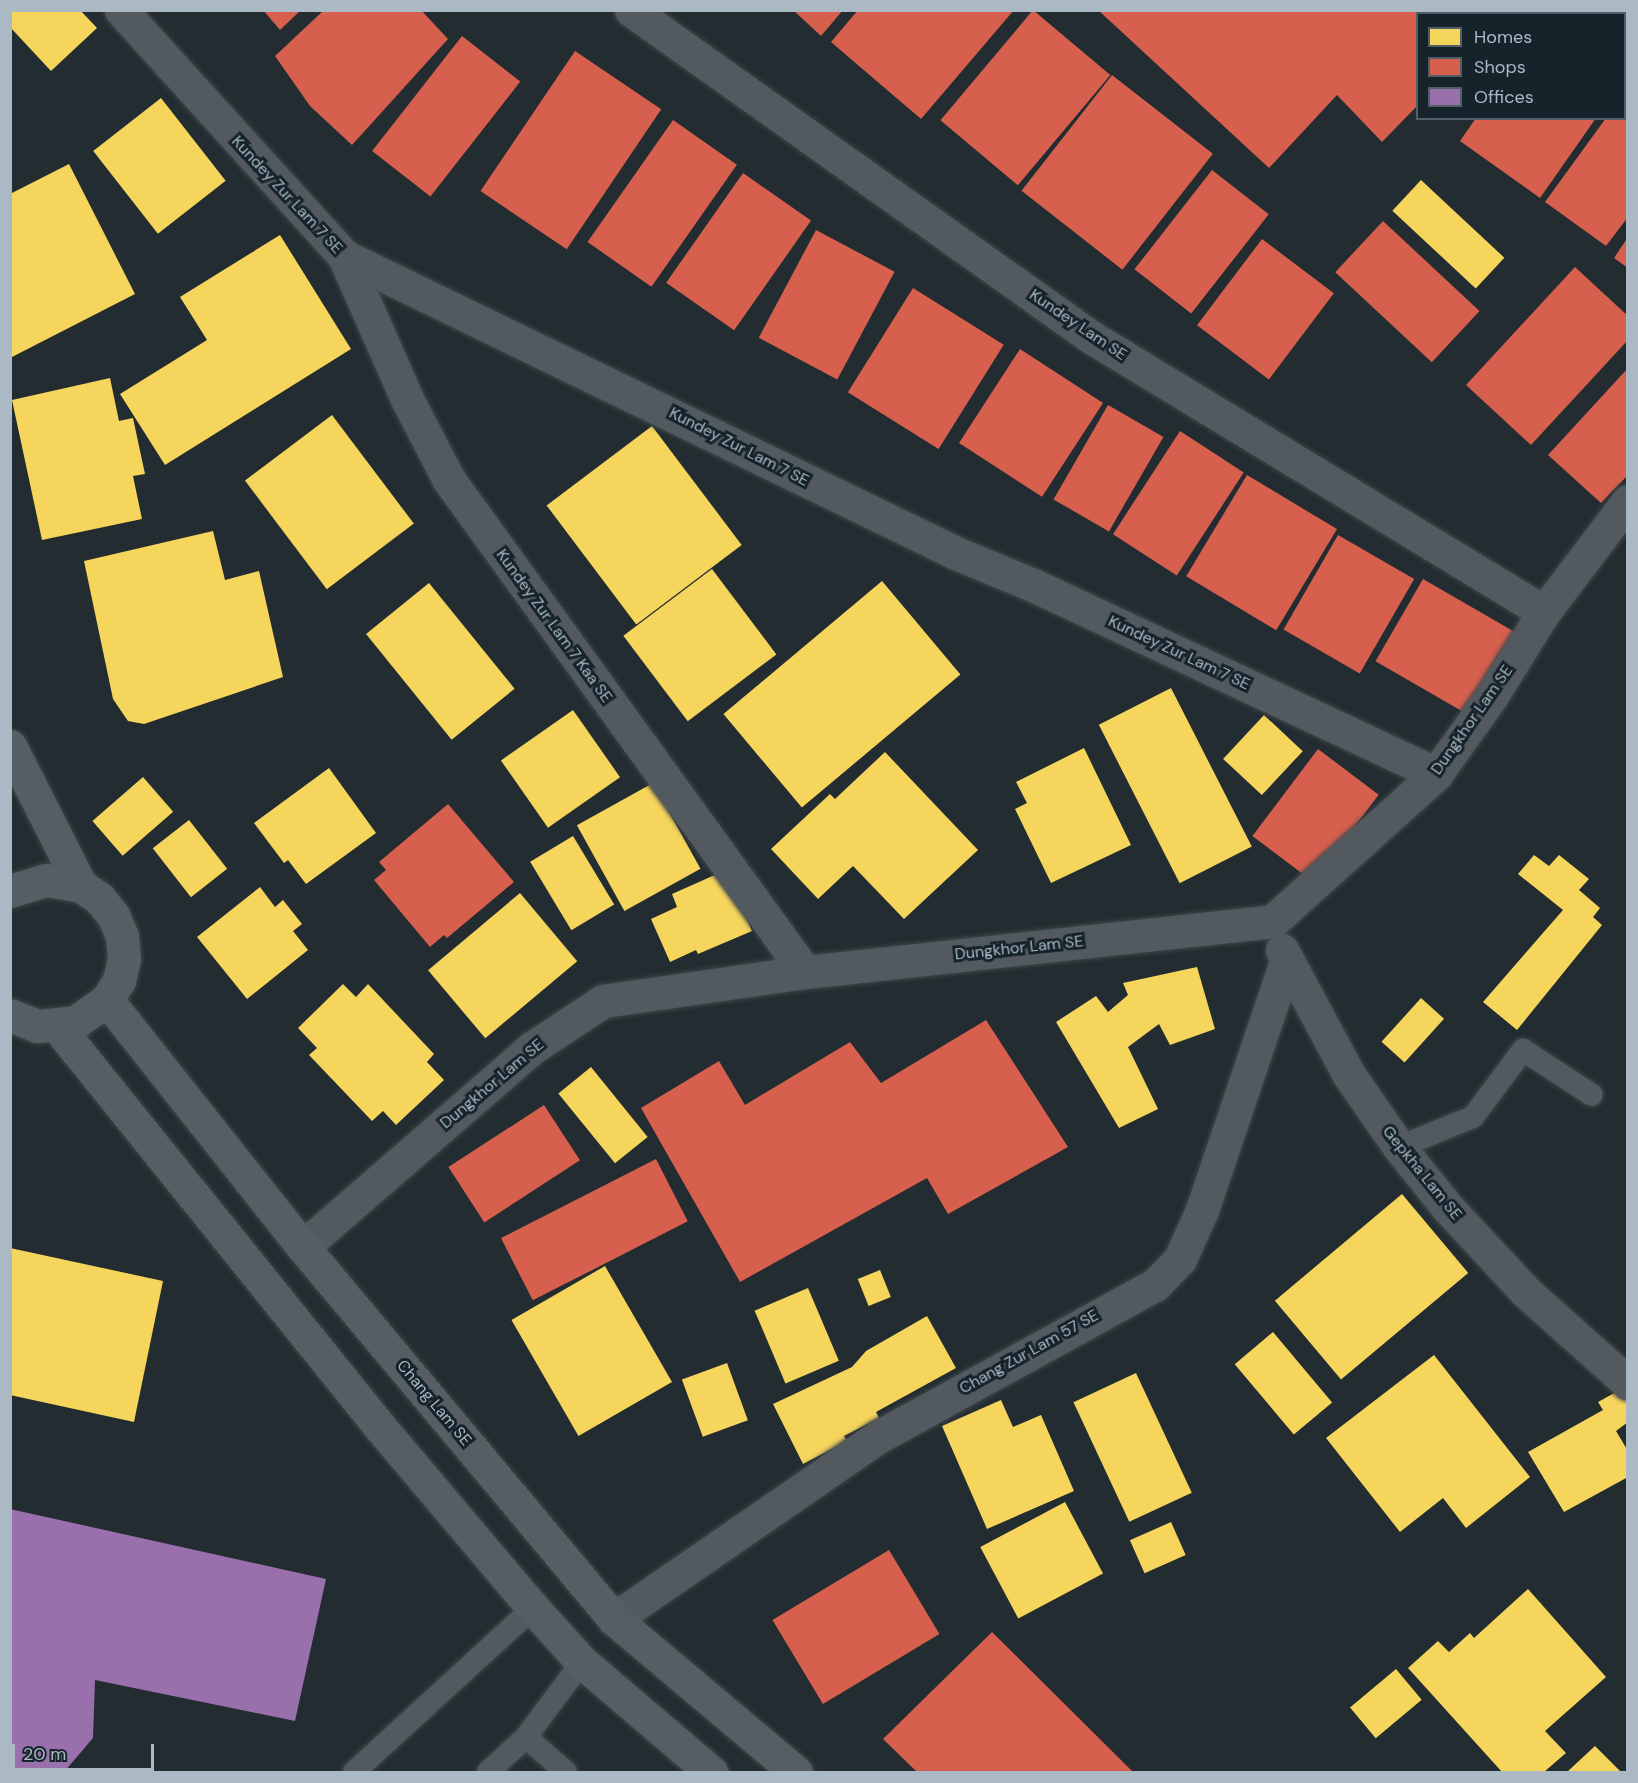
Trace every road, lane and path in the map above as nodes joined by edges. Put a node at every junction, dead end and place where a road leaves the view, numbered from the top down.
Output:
1 (121, 10) edge
2 (631, 10) edge
3 (345, 256) junction
4 (1628, 501) edge
5 (1544, 612) junction
6 (10, 746) edge
7 (1436, 774) junction
8 (81, 886) junction
9 (11, 890) edge
10 (1273, 921) junction
11 (1286, 962) junction
12 (806, 972) junction
13 (107, 1000) junction
14 (10, 1015) edge
15 (57, 1026) junction
16 (1593, 1095) dead end
17 (1399, 1147) junction
18 (303, 1247) junction
19 (1628, 1383) edge
20 (533, 1608) junction
21 (614, 1619) junction
22 (582, 1662) junction
23 (526, 1737) junction
24 (354, 1773) edge
25 (488, 1773) edge
26 (566, 1773) edge
27 (711, 1773) edge
28 (796, 1773) edge

1 - 3 street, Kundey Zur Lam 7 SE
2 - 5 street, Kundey Lam SE
3 - 7 street, Kundey Zur Lam 7 SE
3 - 12 street, Kundey Zur Lam 7 Kaa SE
4 - 5 street, Dungkhor Lam SE
5 - 7 street, Dungkhor Lam SE
6 - 8 main road
7 - 10 street, Dungkhor Lam SE
8 - 9 main road
8 - 13 main road
10 - 11 street, Gepkha Lam SE
10 - 12 street, Dungkhor Lam SE
11 - 17 street, Gepkha Lam SE
11 - 21 street, Chang Zur Lam 57 SE
12 - 18 street, Dungkhor Lam SE
13 - 15 main road
13 - 18 main road, Chang Lam SE
14 - 15 main road
15 - 20 main road
16 - 17 lane
17 - 19 street, Gepkha Lam SE
18 - 21 main road, Chang Lam SE
20 - 22 main road
20 - 24 lane
21 - 28 main road, Chang Lam SE
22 - 23 lane
22 - 27 main road
23 - 25 lane
23 - 26 lane

